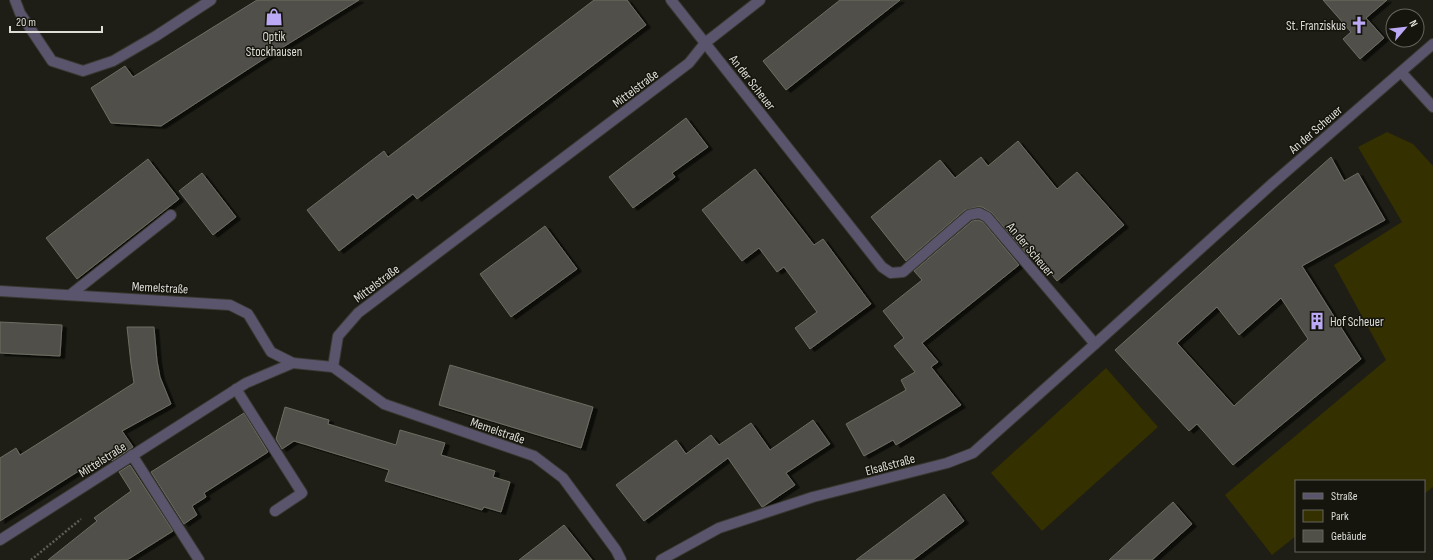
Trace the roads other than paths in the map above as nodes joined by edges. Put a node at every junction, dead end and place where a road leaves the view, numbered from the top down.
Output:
1 (15, 0) edge
2 (211, 0) edge
3 (671, 0) edge
4 (760, 0) edge
5 (705, 43) junction
6 (1433, 44) edge
7 (1402, 72) junction
8 (1433, 107) edge
9 (171, 215) dead end
10 (0, 291) edge
11 (70, 295) junction
12 (1095, 344) junction
13 (293, 363) junction
14 (333, 367) junction
15 (236, 389) junction
16 (132, 455) junction
17 (275, 511) dead end
18 (0, 540) edge
19 (198, 560) edge
20 (621, 560) edge
21 (661, 560) edge

1 - 2 street
3 - 5 street, An der Scheuer
4 - 5 street, Mittelstraße
5 - 12 street, An der Scheuer
5 - 14 street, Mittelstraße
6 - 7 street, An der Scheuer
7 - 8 street
7 - 12 street, An der Scheuer
9 - 11 street
10 - 11 street, Memelstraße
11 - 13 street, Memelstraße
12 - 21 street, Elsaßstraße
13 - 14 street, Mittelstraße
13 - 15 street, Mittelstraße
14 - 20 street, Memelstraße
15 - 16 street, Mittelstraße
15 - 17 street
16 - 18 street, Mittelstraße
16 - 19 street

